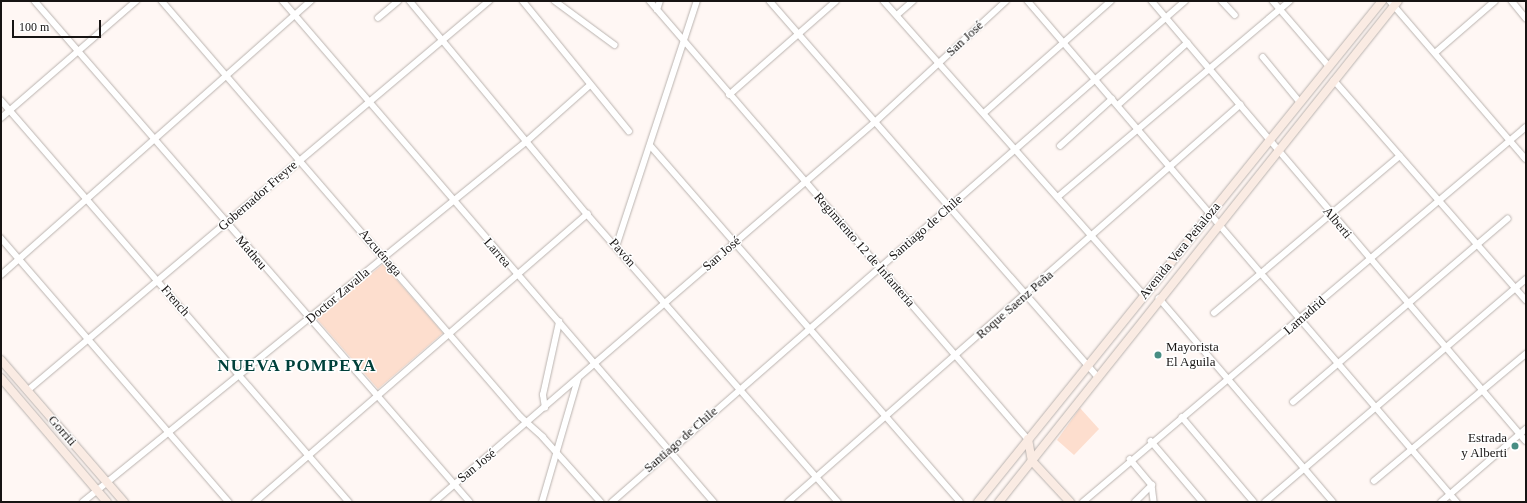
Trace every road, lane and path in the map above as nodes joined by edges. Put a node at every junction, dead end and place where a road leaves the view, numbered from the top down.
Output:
1 (35, 1) edge
2 (136, 1) edge
3 (162, 1) edge
4 (283, 1) edge
5 (311, 1) edge
6 (398, 1) edge
7 (410, 1) edge
8 (489, 1) edge
9 (523, 1) edge
10 (555, 1) edge
11 (650, 1) edge
12 (660, 1) edge
13 (697, 1) edge
14 (770, 1) edge
15 (836, 1) edge
16 (884, 1) edge
17 (913, 1) edge
18 (1006, 1) edge
19 (1028, 1) edge
20 (1111, 1) edge
21 (1152, 1) edge
22 (1185, 1) edge
23 (1222, 1) edge
24 (1273, 1) edge
25 (1290, 1) edge
26 (1382, 1) edge
27 (1495, 1) edge
28 (1512, 1) edge
29 (1394, 3) edge
30 (657, 10) junction
31 (1280, 10) junction
32 (295, 15) junction
33 (897, 15) junction
34 (1235, 15) dead end
35 (378, 18) dead end
36 (1166, 18) junction
37 (1526, 18) edge
38 (798, 34) junction
39 (442, 39) junction
40 (1063, 42) junction
41 (1188, 43) junction
42 (684, 44) junction
43 (615, 45) dead end
44 (78, 51) junction
45 (1435, 53) junction
46 (1263, 58) dead end
47 (940, 63) junction
48 (1329, 66) junction
49 (1208, 68) junction
50 (226, 76) junction
51 (1096, 80) junction
52 (1334, 80) junction
53 (589, 86) junction
54 (728, 95) junction
55 (1112, 99) junction
56 (1, 100) edge
57 (368, 102) junction
58 (1300, 102) junction
59 (1118, 105) junction
60 (1240, 105) junction
61 (10, 110) junction
62 (984, 112) junction
63 (1, 118) edge
64 (875, 122) junction
65 (1526, 126) edge
66 (1137, 127) junction
67 (629, 131) dead end
68 (153, 140) junction
69 (1510, 140) junction
70 (527, 141) junction
71 (1270, 141) junction
72 (651, 146) junction
73 (1060, 146) dead end
74 (1016, 149) junction
75 (1277, 152) junction
76 (1400, 156) junction
77 (1526, 159) edge
78 (299, 160) junction
79 (1170, 165) junction
80 (805, 182) junction
81 (1059, 196) junction
82 (88, 200) junction
83 (452, 201) junction
84 (1439, 201) junction
85 (949, 208) junction
86 (1212, 212) junction
87 (588, 214) junction
88 (1330, 214) junction
89 (1507, 219) dead end
90 (225, 224) junction
91 (1218, 224) junction
92 (1094, 236) junction
93 (1, 238) edge
94 (735, 243) junction
95 (1478, 244) junction
96 (616, 247) junction
97 (384, 258) junction
98 (20, 260) junction
99 (1369, 261) junction
100 (880, 269) junction
101 (1261, 273) junction
102 (1, 276) edge
103 (518, 276) junction
104 (1526, 279) edge
105 (159, 282) junction
106 (1516, 288) junction
107 (1144, 295) junction
108 (1026, 296) junction
109 (1159, 298) junction
110 (1526, 300) edge
111 (665, 302) junction
112 (1407, 305) junction
113 (1214, 313) dead end
114 (310, 319) junction
115 (1301, 320) junction
116 (559, 322) junction
117 (810, 329) junction
118 (450, 335) junction
119 (89, 341) junction
120 (1444, 347) junction
121 (1526, 354) edge
122 (956, 356) junction
123 (1, 360) edge
124 (596, 364) junction
125 (1338, 364) junction
126 (1087, 365) junction
127 (1097, 376) junction
128 (240, 377) junction
129 (1, 378) edge
130 (578, 379) junction
131 (1229, 381) junction
132 (740, 389) junction
133 (1481, 391) junction
134 (28, 392) junction
135 (376, 397) junction
136 (1293, 402) dead end
137 (1375, 406) junction
138 (545, 408) junction
139 (886, 417) junction
140 (1182, 417) junction
141 (528, 424) junction
142 (1526, 429) edge
143 (1520, 434) junction
144 (169, 435) junction
145 (1028, 439) junction
146 (1151, 441) junction
147 (1526, 441) edge
148 (1412, 450) junction
149 (669, 451) junction
150 (558, 453) junction
151 (309, 455) junction
152 (1130, 459) junction
153 (1032, 461) junction
154 (1305, 469) junction
155 (816, 477) junction
156 (1374, 481) dead end
157 (109, 484) junction
158 (454, 484) junction
159 (1152, 485) junction
160 (98, 492) junction
161 (1450, 494) junction
162 (83, 502) edge
163 (107, 502) edge
164 (124, 502) edge
165 (230, 502) edge
166 (255, 502) edge
167 (349, 502) edge
168 (434, 502) edge
169 (470, 502) edge
170 (542, 502) edge
171 (601, 502) edge
172 (612, 502) edge
173 (714, 502) edge
174 (788, 502) edge
175 (838, 502) edge
176 (960, 502) edge
177 (978, 502) edge
178 (999, 502) edge
179 (1070, 502) edge
180 (1083, 502) edge
181 (1134, 502) edge
182 (1154, 502) edge
183 (1203, 502) edge
184 (1254, 502) edge
185 (1265, 502) edge
186 (1333, 502) edge
187 (1442, 502) edge
188 (1457, 502) edge

1 - 44 street, Matheu
2 - 44 street
3 - 50 street, Azcuénaga
4 - 32 street, Larrea
5 - 32 street
6 - 35 street
7 - 39 street, Pavón
8 - 39 street, Gobernador Freyre
9 - 53 street
10 - 43 street
11 - 30 street, Regimiento 12 de Infantería
12 - 30 street
13 - 42 street
14 - 38 street
15 - 38 street
16 - 33 street
17 - 33 street
18 - 47 street, San José
19 - 40 street
20 - 40 street
21 - 36 street, Alberti
22 - 36 street, Santiago de Chile
23 - 34 street
24 - 31 street
25 - 31 street
26 - 48 main road, Avenida Vera Peñaloza
27 - 45 street
28 - 37 street
29 - 45 street
29 - 52 main road, Avenida Vera Peñaloza
30 - 42 street, Regimiento 12 de Infantería
31 - 48 street
31 - 49 street
32 - 50 street
32 - 57 street, Larrea
33 - 47 street
36 - 41 street, Alberti
36 - 51 street, Santiago de Chile
38 - 54 street
38 - 64 street
39 - 57 street, Gobernador Freyre
39 - 70 street, Pavón
40 - 51 street
40 - 62 street
41 - 49 street, Alberti
41 - 59 street
42 - 54 street, Regimiento 12 de Infantería
42 - 72 street
44 - 61 street
44 - 68 street, Matheu
45 - 69 street
46 - 58 street
47 - 62 street
47 - 64 street, San José
48 - 58 main road, Avenida Vera Peñaloza
49 - 60 street, Alberti
49 - 66 street
50 - 68 street
50 - 78 street, Azcuénaga
51 - 55 street
51 - 74 street, Santiago de Chile
52 - 75 main road, Avenida Vera Peñaloza
52 - 76 street
53 - 67 street
53 - 70 street, Doctor Zavalla
54 - 80 street, Regimiento 12 de Infantería
55 - 59 street
55 - 73 street
56 - 61 street, French
57 - 78 street, Gobernador Freyre
57 - 83 street, Larrea
58 - 71 main road, Avenida Vera Peñaloza
59 - 66 street
60 - 71 street, Alberti
60 - 79 street, Roque Saenz Peña
61 - 63 street
61 - 82 street, French
62 - 74 street
64 - 80 street, San José
64 - 85 street
65 - 69 street, Lamadrid
66 - 79 street
66 - 81 street
68 - 82 street
68 - 90 street, Matheu
69 - 77 street
69 - 84 street, Lamadrid
70 - 83 street, Doctor Zavalla
70 - 87 street, Pavón
71 - 75 street, Alberti
71 - 86 main road, Avenida Vera Peñaloza
72 - 94 street
72 - 96 street
74 - 81 street
74 - 85 street, Santiago de Chile
75 - 88 street, Alberti
75 - 91 main road, Avenida Vera Peñaloza
76 - 84 street
76 - 88 street
78 - 90 street, Gobernador Freyre
78 - 97 street, Azcuénaga
79 - 86 street
79 - 92 street, Roque Saenz Peña
80 - 94 street, San José
80 - 100 street, Regimiento 12 de Infantería
81 - 92 street
82 - 98 street
82 - 105 street, French
83 - 97 street, Doctor Zavalla
83 - 103 street, Larrea
84 - 95 street
84 - 99 street, Lamadrid
85 - 100 street, Santiago de Chile
85 - 108 street
86 - 91 street
86 - 107 main road, Avenida Vera Peñaloza
87 - 96 street, Pavón
87 - 103 street
88 - 99 street, Alberti
88 - 101 street
89 - 95 street
90 - 105 street, Gobernador Freyre
90 - 114 street, Matheu
91 - 101 street
91 - 109 main road, Avenida Vera Peñaloza
92 - 107 street
92 - 108 street, Roque Saenz Peña
93 - 98 street
94 - 111 street, San José
94 - 117 street
95 - 106 street
95 - 112 street
96 - 111 street, Pavón
97 - 114 street, Doctor Zavalla
97 - 118 street, Azcuénaga
98 - 102 street
98 - 119 street
99 - 112 street, Alberti
99 - 115 street, Lamadrid
100 - 117 street, Santiago de Chile
100 - 122 street, Regimiento 12 de Infantería
101 - 113 street
101 - 115 street
103 - 116 street, Larrea
103 - 118 street
104 - 106 street
105 - 119 street, Gobernador Freyre
105 - 128 street, French
106 - 110 street
106 - 120 street
107 - 126 main road, Avenida Vera Peñaloza
108 - 122 street, Roque Saenz Peña
108 - 126 street
109 - 127 main road, Avenida Vera Peñaloza
109 - 131 street
111 - 124 street, San José
111 - 132 street, Pavón
112 - 120 street, Alberti
112 - 125 street
114 - 128 street, Doctor Zavalla
114 - 135 street, Matheu
115 - 125 street
115 - 131 street, Lamadrid
116 - 124 street, Larrea
116 - 138 street
117 - 132 street, Santiago de Chile
117 - 139 street
118 - 135 street
118 - 141 street, Azcuénaga
119 - 134 street, Gobernador Freyre
119 - 144 street
120 - 133 street, Alberti
120 - 137 street
121 - 133 street
122 - 139 street, Roque Saenz Peña
122 - 145 street, Regimiento 12 de Infantería
123 - 134 main road, Gorriti
124 - 130 street, San José
124 - 149 street, Larrea
125 - 136 street
125 - 137 street
126 - 127 street
126 - 145 main road, Avenida Vera Peñaloza
127 - 153 main road, Avenida Vera Peñaloza
128 - 144 street, Doctor Zavalla
128 - 151 street, French
129 - 160 main road, Gorriti
130 - 138 street, San José
130 - 150 street
131 - 140 street, Lamadrid
131 - 154 street
132 - 149 street, Santiago de Chile
132 - 155 street, Pavón
133 - 143 street, Alberti
133 - 148 street
134 - 157 main road, Gorriti
135 - 151 street
135 - 158 street, Matheu
137 - 148 street
137 - 154 street
138 - 141 street, San José
139 - 155 street, Roque Saenz Peña
139 - 176 street
140 - 146 street, Lamadrid
140 - 184 street
141 - 150 street, Azcuénaga
141 - 158 street, San José
142 - 143 street
143 - 147 street, Alberti
143 - 161 street
144 - 157 street, Doctor Zavalla
144 - 165 street
145 - 153 main road
145 - 177 main road, Avenida Vera Peñaloza
146 - 152 street, Lamadrid
146 - 183 street
148 - 156 street
148 - 161 street
149 - 172 street, Santiago de Chile
149 - 173 street, Larrea
150 - 170 street
150 - 171 street, Azcuénaga
151 - 166 street
151 - 167 street, French
152 - 159 street
152 - 180 street, Lamadrid
153 - 178 main road, Avenida Vera Peñaloza
153 - 179 main road
154 - 185 street
154 - 186 street
155 - 174 street, Roque Saenz Peña
155 - 175 street, Pavón
157 - 160 street, Doctor Zavalla
157 - 164 main road, Gorriti
158 - 168 street, San José
158 - 169 street, Matheu
159 - 181 street
159 - 182 street
160 - 162 street, Doctor Zavalla
160 - 163 main road, Gorriti
161 - 187 street
161 - 188 street

